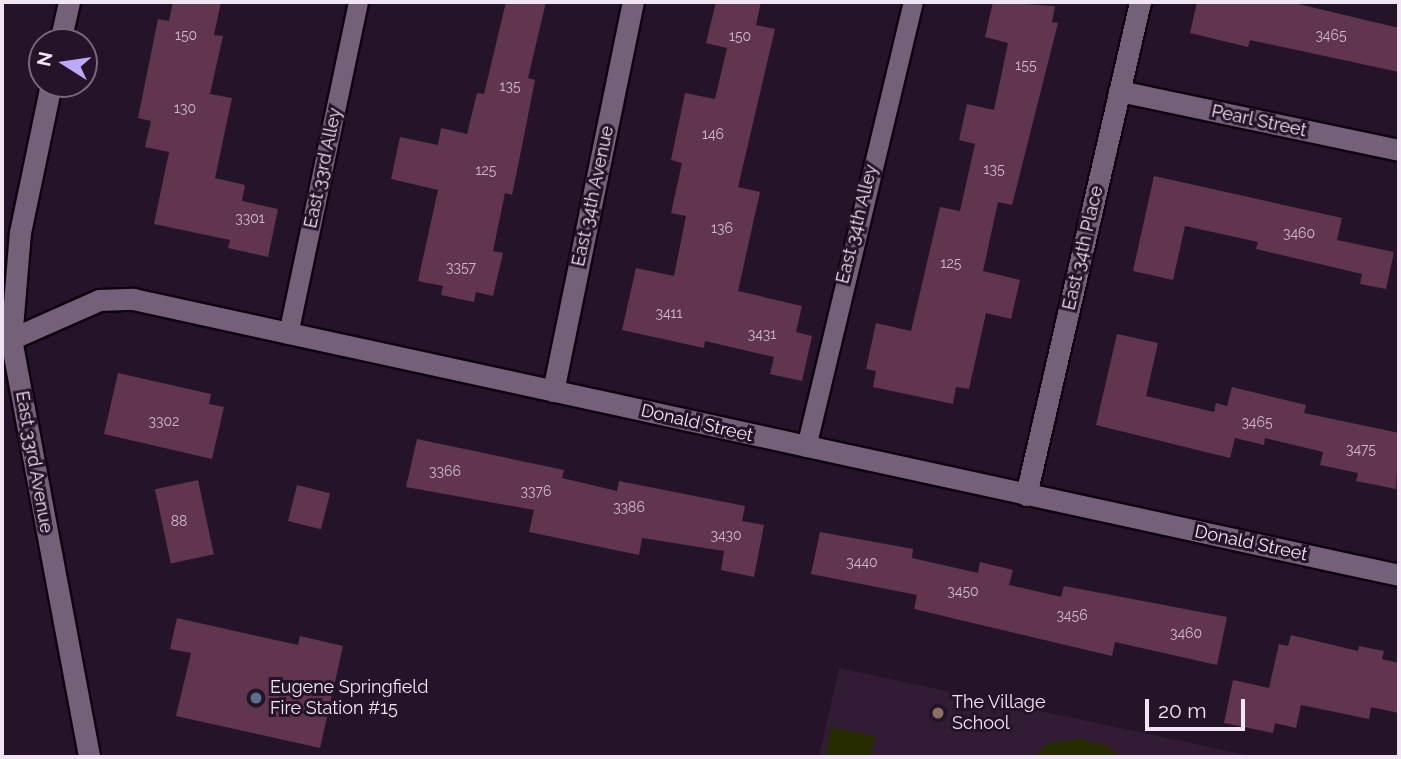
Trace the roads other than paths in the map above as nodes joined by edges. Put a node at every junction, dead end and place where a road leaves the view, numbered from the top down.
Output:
1 (69, 2) edge
2 (358, 2) edge
3 (633, 2) edge
4 (913, 2) edge
5 (1140, 2) edge
6 (63, 28) edge
7 (1119, 91) junction
8 (48, 98) edge
9 (1399, 150) edge
10 (288, 334) junction
11 (6, 341) edge
12 (553, 391) junction
13 (806, 447) junction
14 (1026, 495) junction
15 (1399, 575) edge
16 (89, 757) edge

1 - 6 street
2 - 10 lane, East 33rd Alley
3 - 12 street, East 34th Avenue
4 - 13 lane, East 34th Alley
5 - 7 street, East 34th Place
7 - 9 street, Pearl Street
7 - 14 street, East 34th Place
8 - 11 street, East 33rd Avenue
10 - 11 street, Donald Street
10 - 12 street, Donald Street
11 - 16 street, East 33rd Avenue
12 - 13 street, Donald Street
13 - 14 street, Donald Street
14 - 15 street, Donald Street

